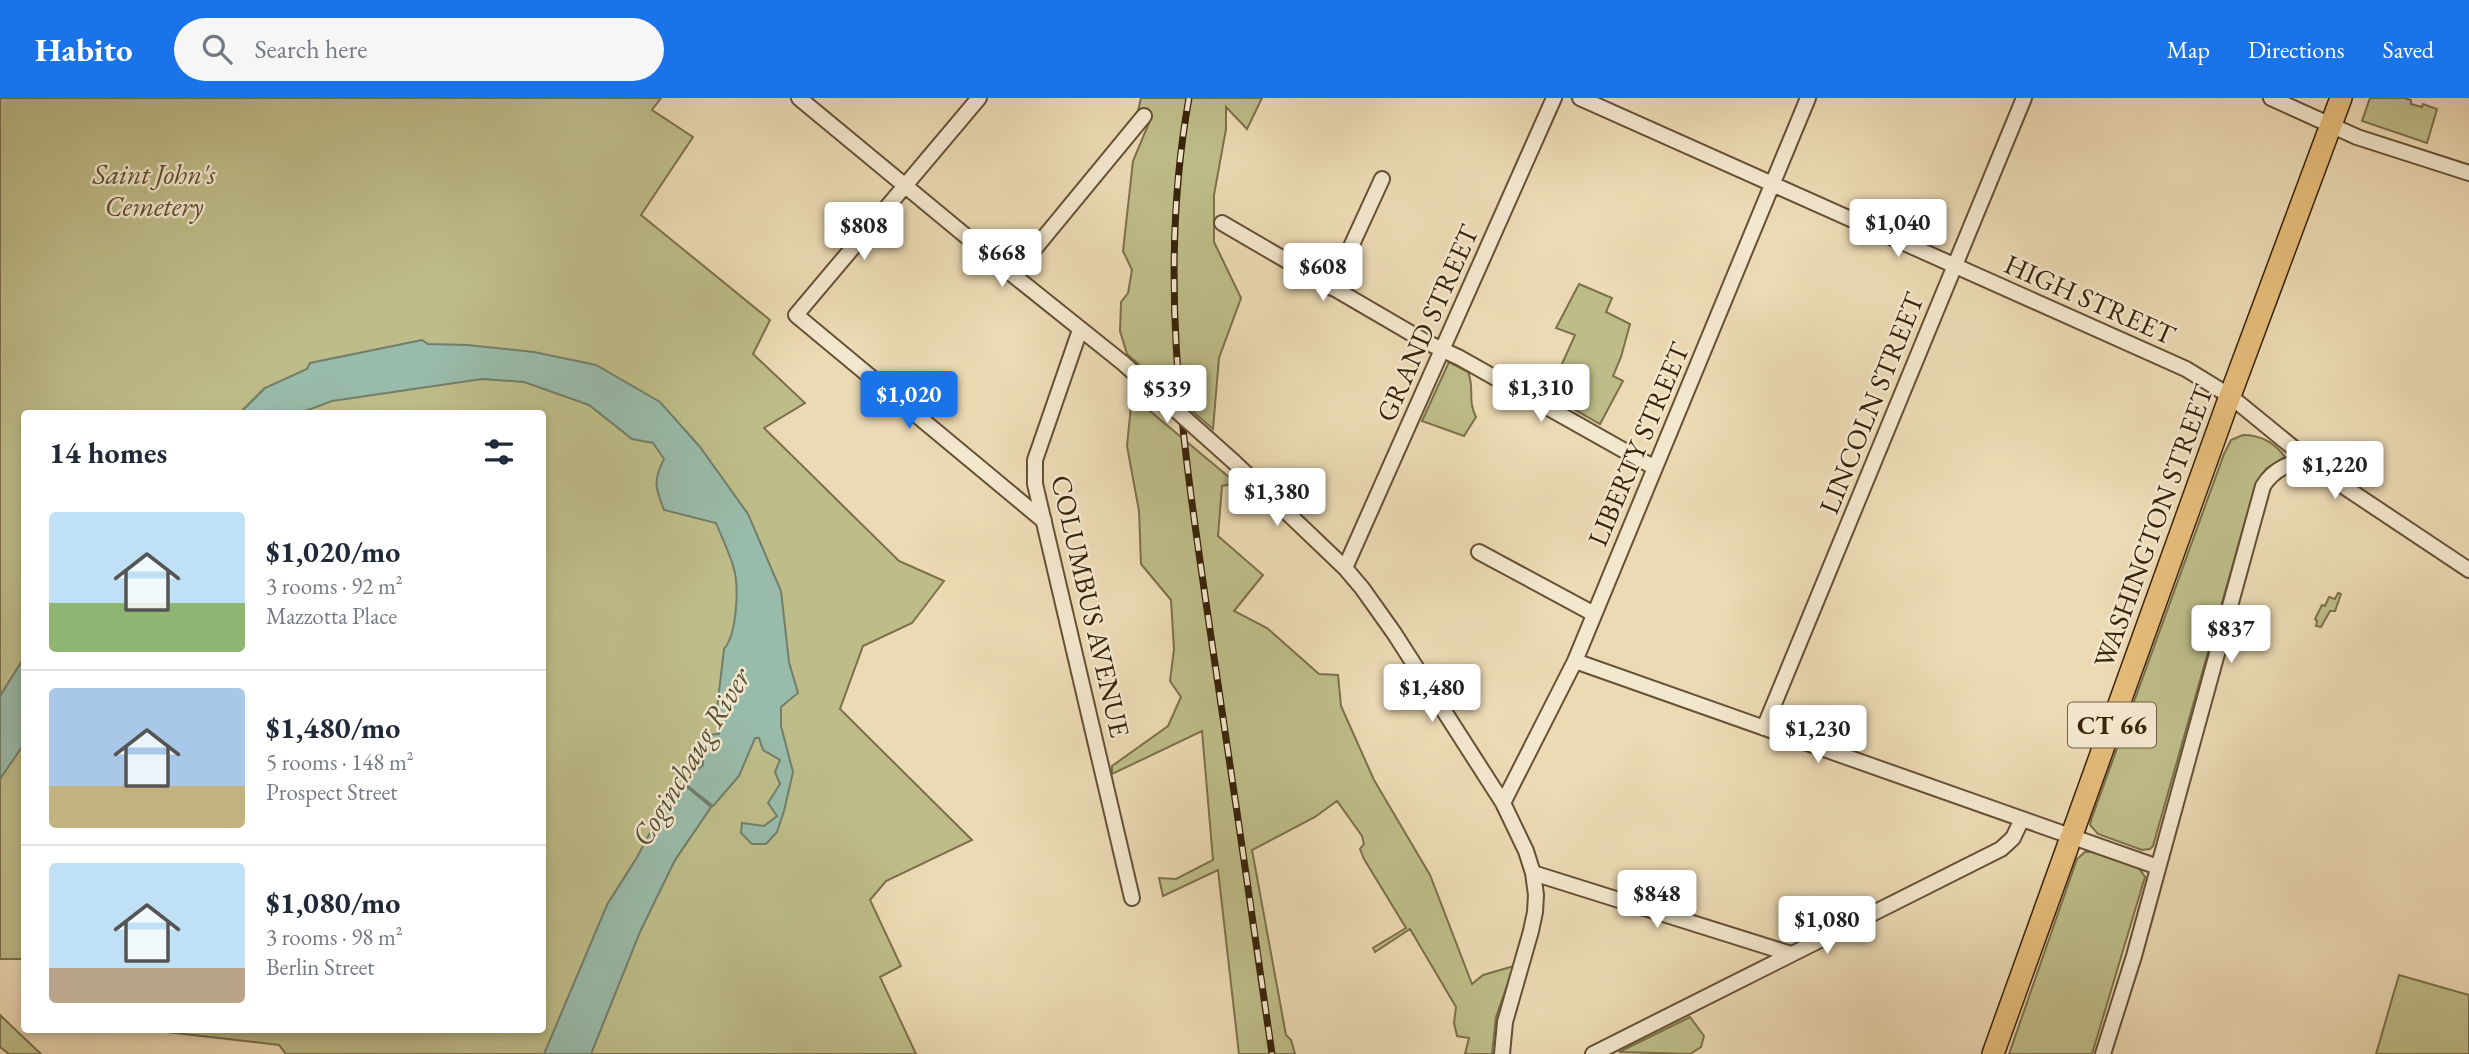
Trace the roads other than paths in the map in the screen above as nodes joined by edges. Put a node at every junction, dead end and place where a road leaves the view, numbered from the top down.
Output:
1 (799, 98) edge
2 (979, 98) edge
3 (1554, 98) edge
4 (1580, 98) edge
5 (1808, 98) edge
6 (2024, 98) edge
7 (2271, 98) edge
8 (2341, 98) edge
9 (1144, 116) dead end
10 (2331, 125) junction
11 (2469, 173) edge
12 (1382, 179) dead end
13 (1773, 183) junction
14 (905, 186) junction
15 (1222, 223) dead end
16 (1955, 265) junction
17 (1013, 275) junction
18 (1332, 288) junction
19 (1080, 330) junction
20 (1443, 350) junction
21 (2230, 396) junction
22 (2311, 462) junction
23 (1655, 468) junction
24 (1044, 521) junction
25 (1479, 552) dead end
26 (1345, 568) junction
27 (2469, 570) edge
28 (1594, 614) junction
29 (1575, 661) junction
30 (1764, 728) junction
31 (1503, 803) junction
32 (2022, 819) junction
33 (2072, 836) junction
34 (2158, 867) junction
35 (1533, 873) junction
36 (1132, 898) dead end
37 (1791, 954) junction
38 (1502, 1054) edge
39 (1592, 1054) edge
40 (1993, 1054) edge
41 (2103, 1054) edge

1 - 14 street
2 - 14 street
3 - 20 street, GRAND STREET
4 - 13 street, HIGH STREET
5 - 13 street, LIBERTY STREET
6 - 16 street, LINCOLN STREET
7 - 10 street
8 - 10 highway, WASHINGTON STREET / CT 66
9 - 17 street
10 - 11 street
10 - 21 highway, WASHINGTON STREET / CT 66
12 - 18 street
13 - 16 street, HIGH STREET
13 - 23 street, LIBERTY STREET
14 - 17 street
14 - 24 street
15 - 18 street
16 - 21 street, HIGH STREET
16 - 30 street, LINCOLN STREET
17 - 19 street
18 - 20 street
19 - 24 street, COLUMBUS AVENUE
19 - 26 street, bridge
20 - 23 street
20 - 26 street, GRAND STREET
21 - 22 street, HIGH STREET
21 - 33 highway, WASHINGTON STREET / CT 66
22 - 27 street, HIGH STREET
22 - 34 street
23 - 28 street, LIBERTY STREET
24 - 36 street, COLUMBUS AVENUE
25 - 28 street
26 - 31 street
28 - 29 street, LIBERTY STREET
29 - 30 street
29 - 31 street, LIBERTY STREET
30 - 32 street
31 - 35 street
32 - 33 street
32 - 37 street
33 - 34 street
33 - 40 highway, WASHINGTON STREET / CT 66
34 - 41 street
35 - 37 street
35 - 38 street
37 - 39 street

